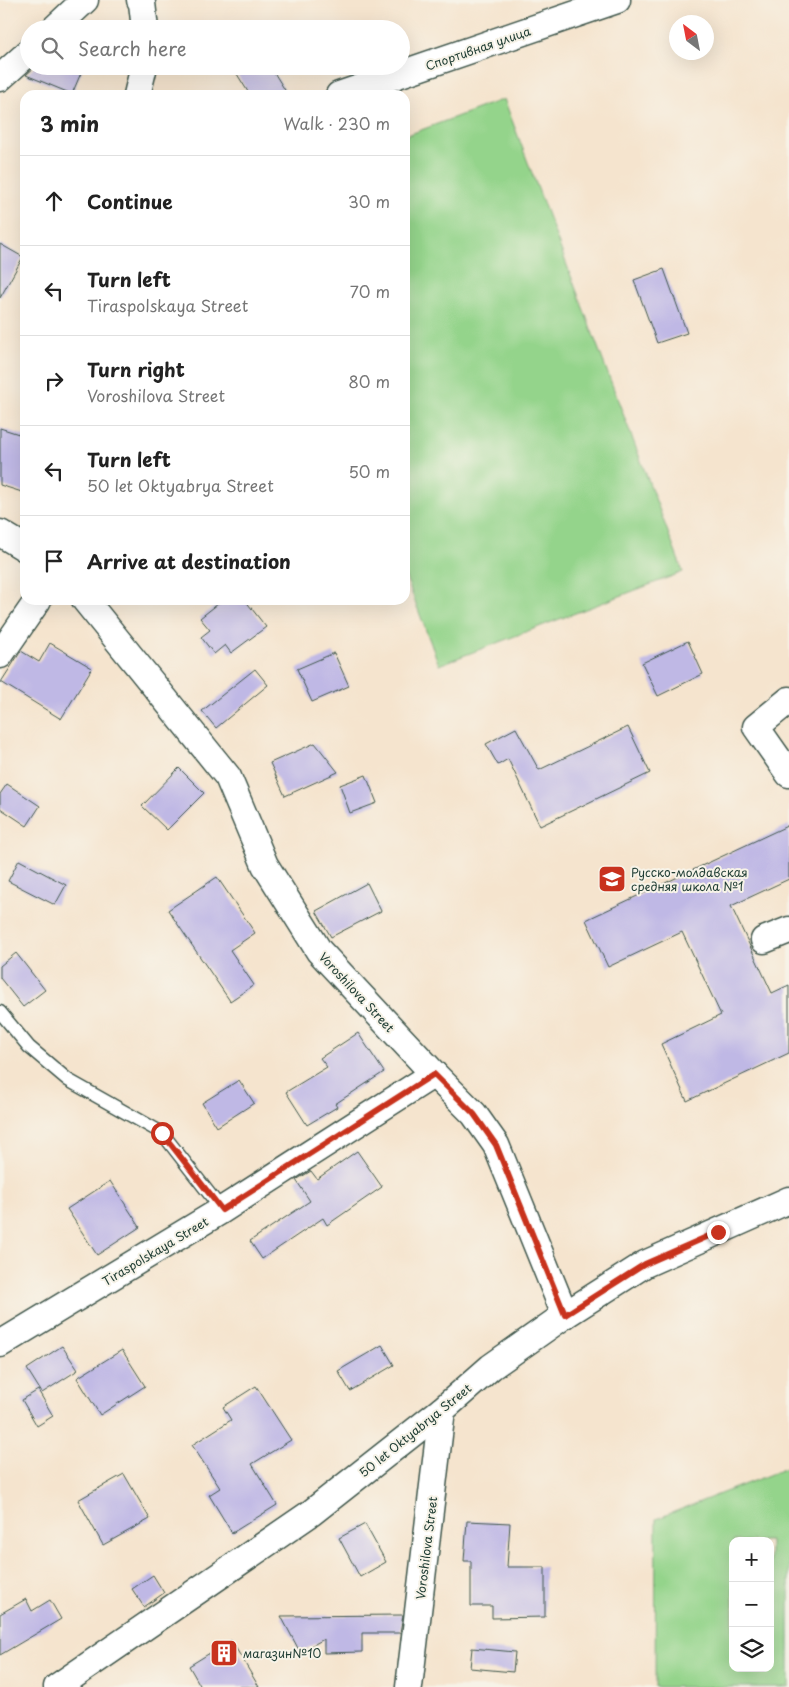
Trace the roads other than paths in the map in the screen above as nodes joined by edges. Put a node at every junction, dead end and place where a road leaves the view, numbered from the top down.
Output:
1 (85, 0) edge
2 (140, 0) edge
3 (617, 0) edge
4 (64, 20) edge
5 (144, 20) edge
6 (20, 60) edge
7 (410, 71) edge
8 (142, 75) edge
9 (398, 75) edge
10 (0, 78) edge
11 (139, 90) edge
12 (354, 90) edge
13 (0, 533) edge
14 (20, 545) edge
15 (35, 605) edge
16 (89, 605) edge
17 (0, 655) edge
18 (789, 700) edge
19 (789, 774) edge
20 (789, 930) edge
21 (764, 940) dead end
22 (0, 1012) edge
23 (434, 1074) junction
24 (789, 1200) edge
25 (222, 1210) junction
26 (565, 1315) junction
27 (0, 1344) edge
28 (442, 1410) junction
29 (57, 1687) edge
30 (409, 1687) edge

1 - 4 street
2 - 5 street
3 - 7 street, Спортивная улица
6 - 10 street
8 - 11 street
9 - 12 street, Спортивная улица
13 - 14 street
15 - 17 street
16 - 23 street, Voroshilova Street
18 - 19 street
20 - 21 street
22 - 25 lane
23 - 25 street, Tiraspolskaya Street
23 - 26 street, Voroshilova Street
24 - 26 street, 50 let Oktyabrya Street
25 - 27 street, Tiraspolskaya Street
26 - 28 street, 50 let Oktyabrya Street
28 - 29 street, 50 let Oktyabrya Street
28 - 30 street, Voroshilova Street

